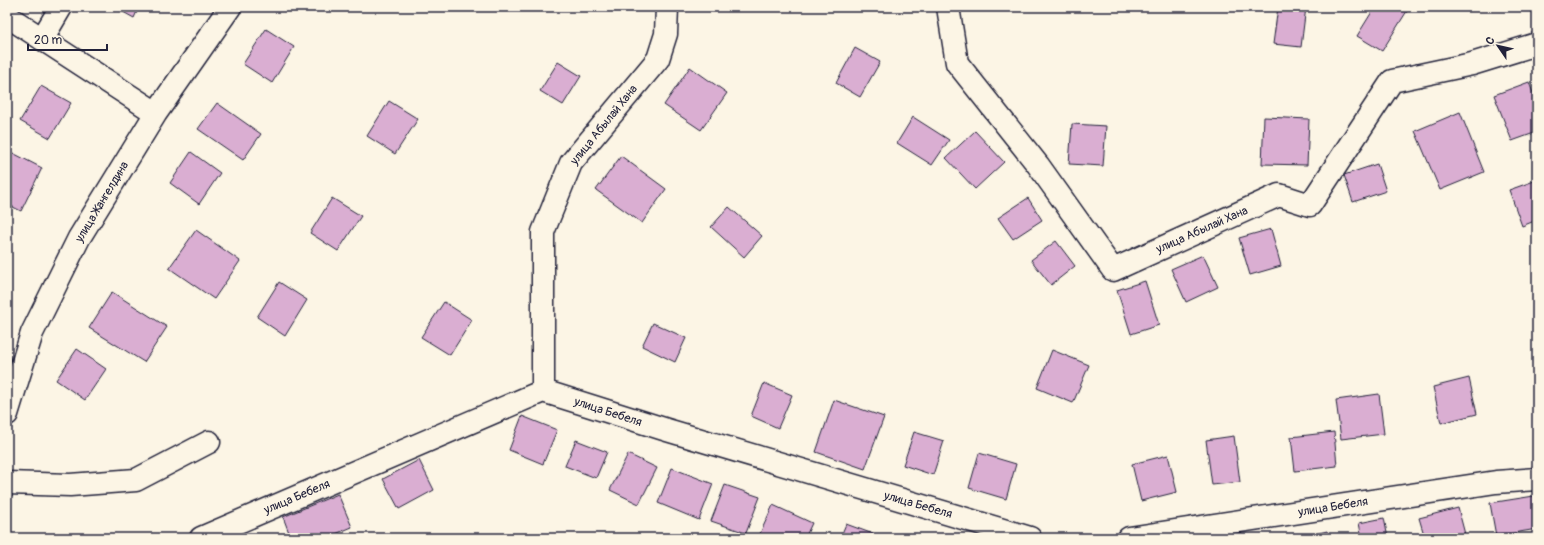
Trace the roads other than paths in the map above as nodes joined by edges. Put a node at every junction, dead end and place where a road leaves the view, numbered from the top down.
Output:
1 (61, 7) edge
2 (230, 7) edge
3 (667, 7) edge
4 (948, 7) edge
5 (7, 16) edge
6 (42, 39) junction
7 (1537, 44) edge
8 (156, 113) junction
9 (543, 391) junction
10 (7, 414) edge
11 (209, 442) dead end
12 (1537, 479) edge
13 (7, 482) edge
14 (201, 538) edge
15 (1030, 538) edge
16 (1129, 538) edge

1 - 6 street
2 - 8 street, улица Жангелдина
3 - 9 street, улица Абылай Хана
4 - 7 street, улица Абылай Хана
5 - 6 street
6 - 8 street
8 - 10 street, улица Жангелдина
9 - 14 street, улица Бебеля
9 - 15 street, улица Бебеля
11 - 13 street
12 - 16 street, улица Бебеля

